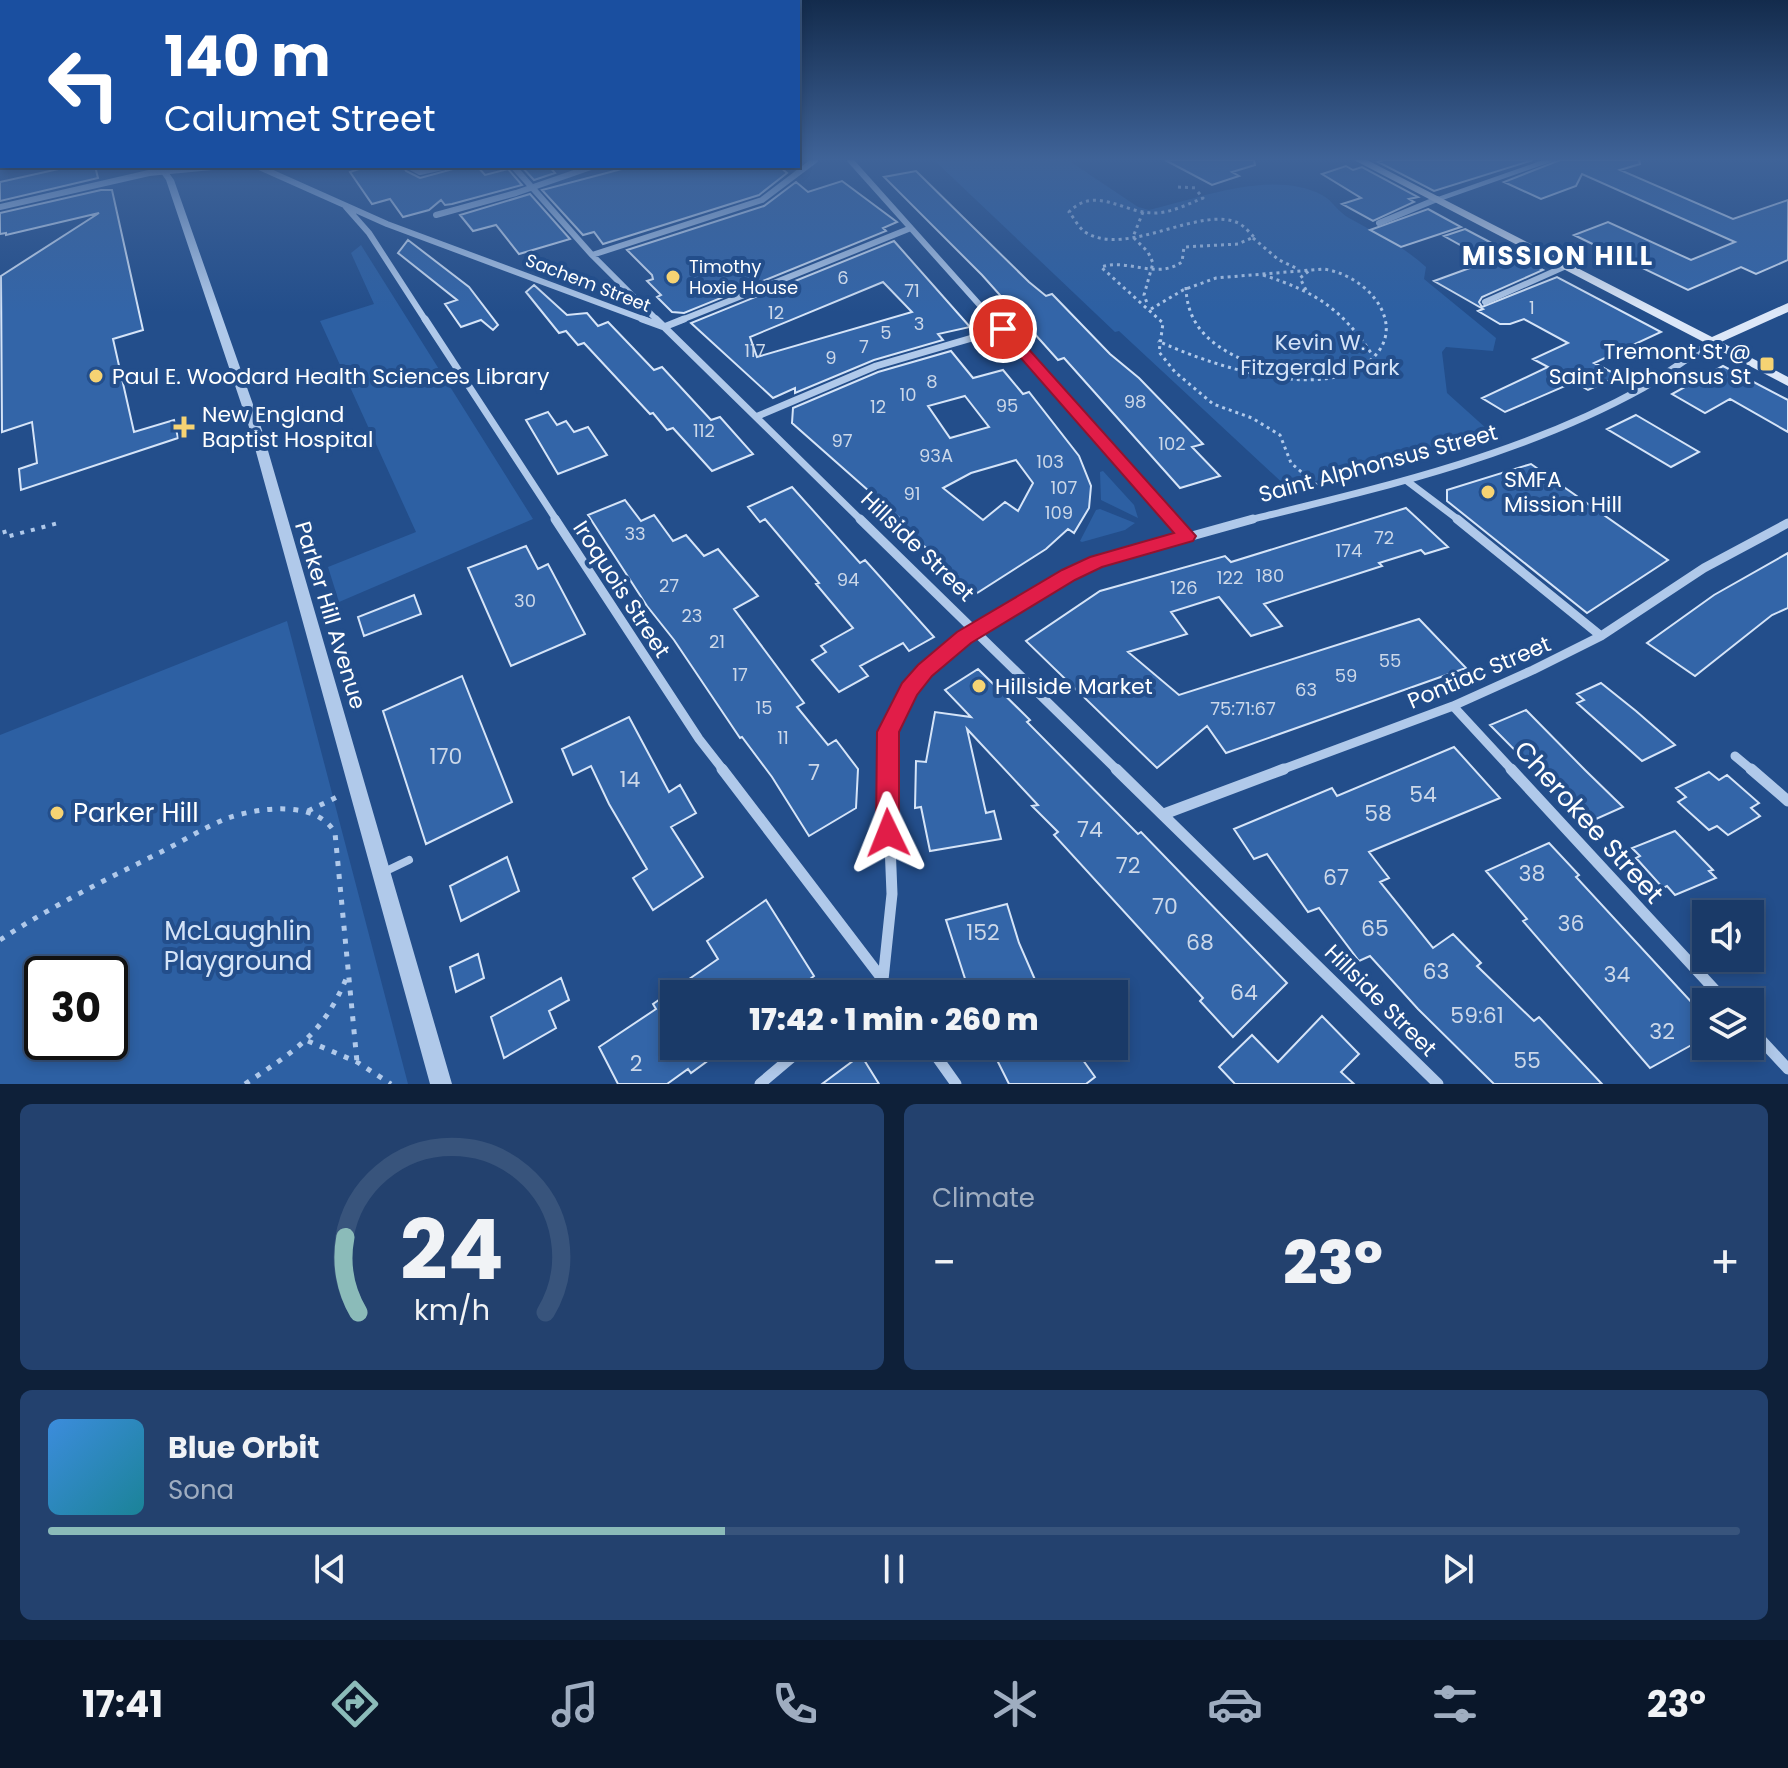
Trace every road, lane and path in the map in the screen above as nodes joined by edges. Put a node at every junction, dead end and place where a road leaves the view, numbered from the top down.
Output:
1 (178, 211) edge
2 (349, 211) edge
3 (356, 211) edge
4 (452, 211) edge
5 (555, 211) edge
6 (729, 211) edge
7 (895, 211) edge
8 (1070, 211) edge
9 (1138, 211) edge
10 (1167, 211) edge
11 (1409, 211) edge
12 (1459, 211) edge
13 (1143, 212) junction
14 (436, 215) dead end
15 (1379, 223) dead end
16 (911, 228) junction
17 (1133, 237) junction
18 (1253, 238) junction
19 (592, 255) junction
20 (1566, 266) junction
21 (1312, 269) junction
22 (1300, 270) junction
23 (1153, 271) junction
24 (1255, 273) junction
25 (1186, 287) junction
26 (1306, 290) junction
27 (1485, 302) dead end
28 (1149, 307) junction
29 (1788, 307) edge
30 (664, 327) junction
31 (1003, 329) junction
32 (1158, 341) junction
33 (1714, 341) junction
34 (1373, 356) junction
35 (1295, 378) junction
36 (1788, 382) edge
37 (758, 416) junction
38 (1407, 481) junction
39 (1316, 485) dead end
40 (62, 522) dead end
41 (1788, 523) edge
42 (4, 530) dead end
43 (1187, 536) junction
44 (976, 631) junction
45 (1601, 636) junction
46 (1453, 706) junction
47 (1735, 756) dead end
48 (339, 796) dead end
49 (1788, 801) edge
50 (308, 811) junction
51 (1164, 814) junction
52 (409, 860) dead end
53 (380, 874) junction
54 (0, 940) edge
55 (348, 976) junction
56 (883, 980) joint
57 (1713, 988) edge
58 (308, 1041) junction
59 (1764, 1043) edge
60 (788, 1060) edge
61 (939, 1060) edge
62 (357, 1062) junction
63 (1788, 1069) edge
64 (245, 1084) edge
65 (391, 1084) edge
66 (441, 1084) edge
67 (760, 1084) edge
68 (956, 1084) edge
69 (1438, 1084) edge

1 - 53 street, Parker Hill Avenue
2 - 56 street, Iroquois Street
3 - 30 street, Sachem Street
4 - 14 street
5 - 19 street, Hillside Street
6 - 19 street
7 - 16 street
8 - 17 path
9 - 13 path
10 - 13 path
11 - 15 street
12 - 20 main road
13 - 17 path
16 - 30 street, Sachem Street
16 - 31 street
17 - 18 path
17 - 23 path
18 - 22 path
18 - 23 path
19 - 30 street, Hillside Street
20 - 27 street
20 - 33 main road
21 - 22 path
21 - 26 path
21 - 34 path
22 - 24 path
23 - 28 path
23 - 28 path
24 - 25 path
24 - 26 path
25 - 28 path
25 - 35 path
26 - 34 path
28 - 32 path
29 - 33 main road, Saint Alphonsus Street
30 - 37 street, Hillside Street
31 - 37 street
31 - 43 street
32 - 35 path
32 - 39 path
33 - 36 main road
33 - 38 street, Saint Alphonsus Street
34 - 35 path
37 - 44 street, Hillside Street
38 - 43 street, Saint Alphonsus Street
38 - 45 street
40 - 42 path
41 - 45 street, Pontiac Street
43 - 44 street, Saint Alphonsus Street
44 - 51 street, Hillside Street
44 - 56 street, Saint Alphonsus Street
45 - 46 street, Pontiac Street
46 - 51 street, Pontiac Street
46 - 57 street, Cherokee Street
47 - 49 street
48 - 50 path
50 - 54 path
50 - 55 path
51 - 69 street, Hillside Street
52 - 53 lane
53 - 66 street, Parker Hill Avenue
55 - 58 path
55 - 62 path
58 - 62 path
58 - 64 path
59 - 63 street
60 - 67 street
61 - 68 street
62 - 65 path

